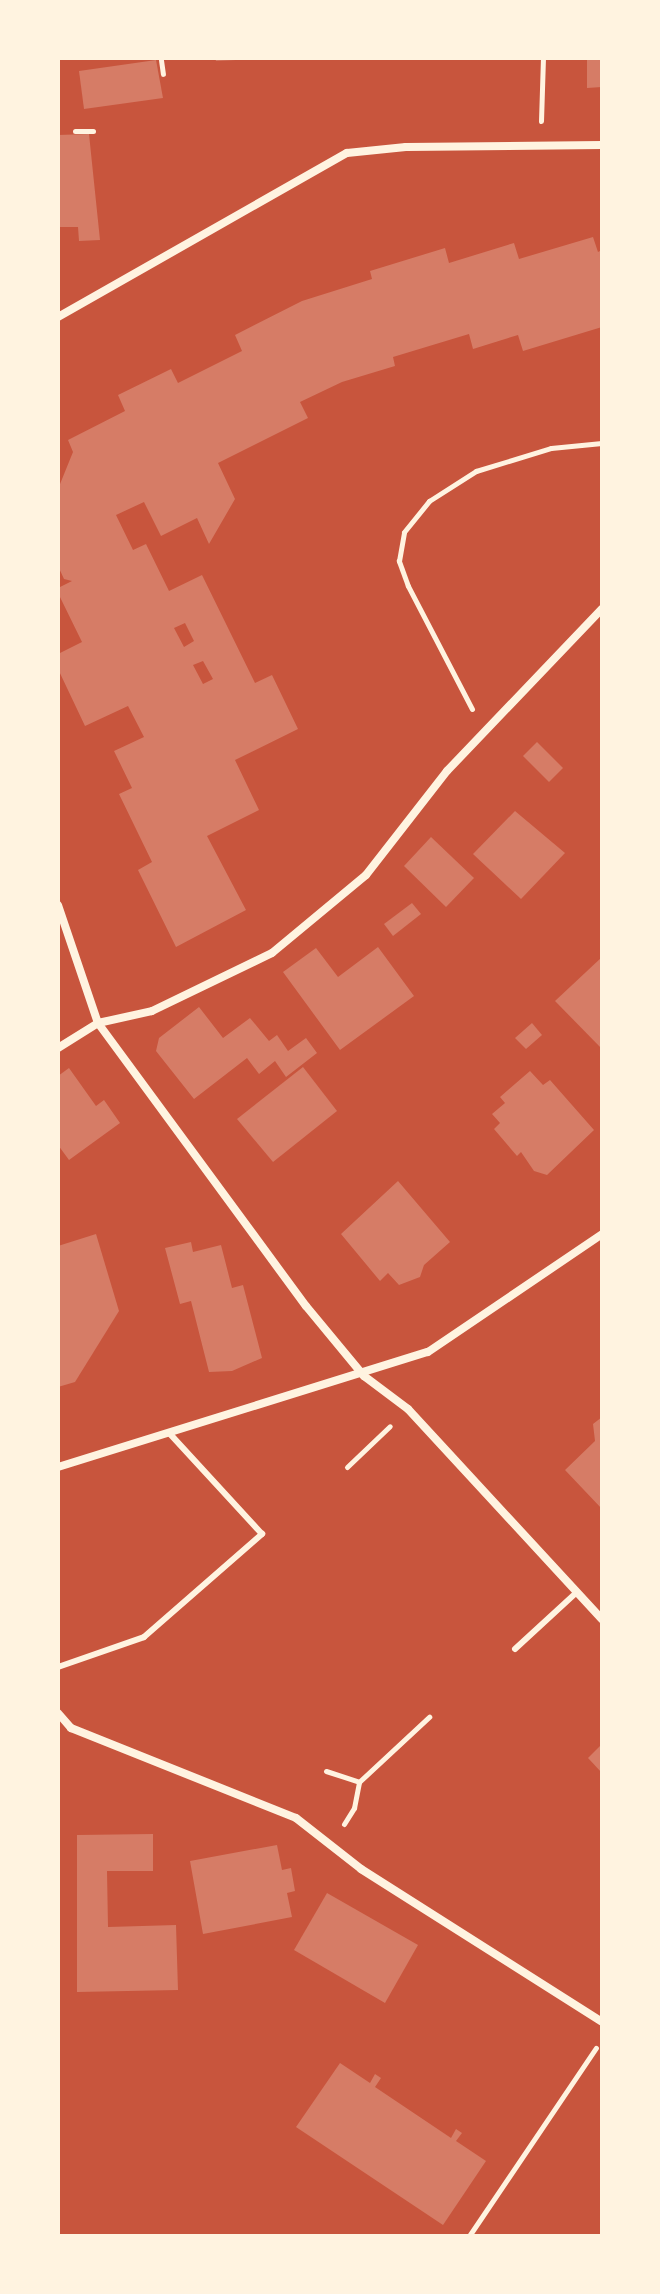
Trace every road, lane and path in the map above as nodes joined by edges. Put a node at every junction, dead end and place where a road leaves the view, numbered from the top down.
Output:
1 (543, 58) edge
2 (161, 60) edge
3 (163, 74) dead end
4 (75, 131) dead end
5 (93, 131) dead end
6 (602, 145) edge
7 (540, 146) junction
8 (58, 317) edge
9 (602, 443) edge
10 (602, 609) edge
11 (484, 730) junction
12 (58, 905) edge
13 (98, 1023) junction
14 (58, 1048) edge
15 (602, 1234) edge
16 (364, 1376) junction
17 (169, 1433) junction
18 (379, 1436) dead end
19 (58, 1467) edge
20 (347, 1467) dead end
21 (577, 1592) junction
22 (602, 1619) edge
23 (515, 1649) dead end
24 (58, 1667) edge
25 (58, 1713) edge
26 (429, 1717) dead end
27 (326, 1771) dead end
28 (359, 1782) junction
29 (354, 1808) dead end
30 (602, 2022) edge
31 (602, 2039) edge
32 (469, 2236) edge

1 - 7 path
2 - 3 path
4 - 5 path
6 - 7 street
7 - 8 street
9 - 11 path
10 - 11 street
11 - 13 street
12 - 13 street
13 - 14 street
13 - 16 street
15 - 16 street
16 - 17 street
16 - 21 street
17 - 19 street
17 - 24 lane
18 - 20 path
21 - 22 street
21 - 23 lane
25 - 30 street
26 - 28 path
27 - 28 path
28 - 29 path
31 - 32 path

